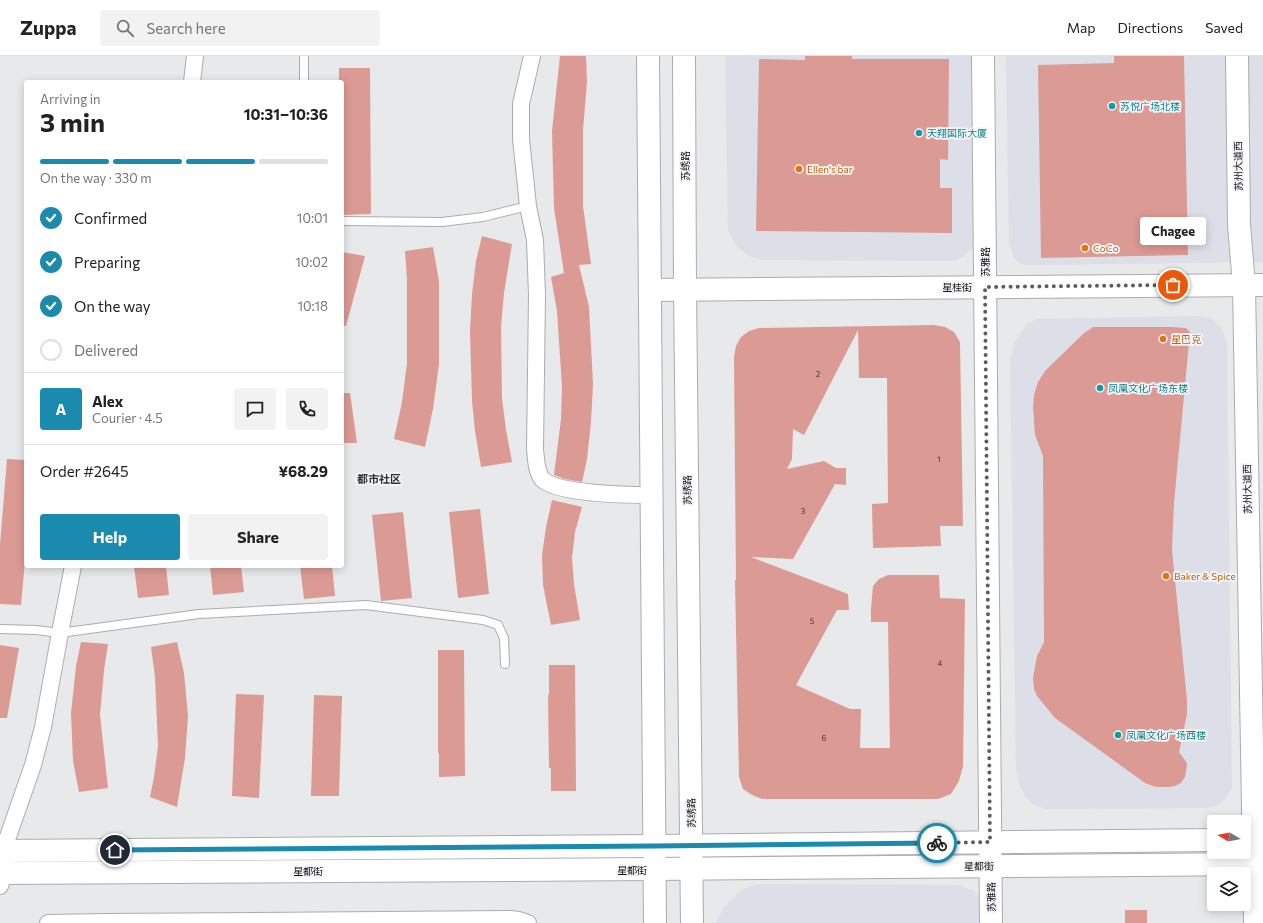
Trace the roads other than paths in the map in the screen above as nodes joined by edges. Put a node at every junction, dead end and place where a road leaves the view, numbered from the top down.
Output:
1 (194, 56) edge
2 (304, 56) edge
3 (532, 56) edge
4 (648, 56) edge
5 (684, 56) edge
6 (983, 56) edge
7 (1237, 56) edge
8 (192, 80) edge
9 (304, 80) edge
10 (528, 206) junction
11 (344, 221) edge
12 (1253, 285) edge
13 (985, 287) junction
14 (685, 289) junction
15 (651, 290) junction
16 (652, 495) junction
17 (73, 568) edge
18 (0, 629) edge
19 (60, 633) junction
20 (505, 664) dead end
21 (1207, 840) edge
22 (1253, 840) edge
23 (990, 842) junction
24 (654, 846) junction
25 (691, 846) junction
26 (2, 851) edge
27 (1258, 864) edge
28 (991, 866) junction
29 (691, 869) junction
30 (655, 870) junction
31 (1, 877) edge
32 (48, 923) edge
33 (528, 923) edge
34 (655, 923) edge
35 (692, 923) edge
36 (991, 923) edge
37 (1254, 923) edge

1 - 8 street
2 - 9 lane
3 - 10 street
4 - 15 main road
5 - 14 main road, 苏绣路
6 - 13 main road, 苏雅路
7 - 12 main road, 苏州大道西
10 - 11 lane
10 - 16 street
12 - 13 main road, 星桂街
12 - 22 main road, 苏州大道西
13 - 14 main road, 星桂街
13 - 23 main road, 苏雅路
14 - 15 main road, 星桂街
14 - 25 main road, 苏绣路
15 - 16 main road
16 - 24 main road
17 - 19 street
18 - 19 lane
19 - 20 lane
19 - 26 street
21 - 23 main road
22 - 27 main road, 苏州大道西
23 - 25 main road
23 - 28 main road, 苏雅路
24 - 25 main road
24 - 26 main road
24 - 30 main road
25 - 29 main road, 苏绣路
26 - 31 street
27 - 28 main road, 星都街
27 - 37 main road, 苏州大道西
28 - 29 main road, 星都街
28 - 36 main road, 苏雅路
29 - 30 main road, 星都街
29 - 35 main road, 苏绣路
30 - 31 main road, 星都街
30 - 34 main road
32 - 33 street

